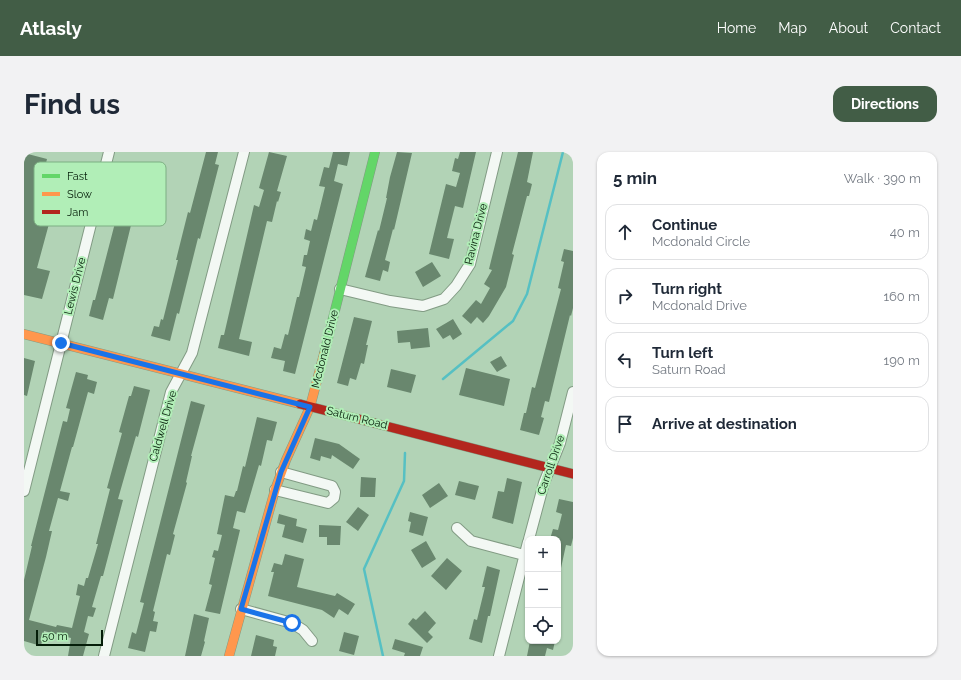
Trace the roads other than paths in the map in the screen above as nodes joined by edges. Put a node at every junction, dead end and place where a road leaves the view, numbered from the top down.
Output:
1 (109, 152) edge
2 (244, 152) edge
3 (375, 152) edge
4 (497, 152) edge
5 (106, 162) edge
6 (90, 226) edge
7 (340, 289) junction
8 (24, 334) edge
9 (61, 343) junction
10 (181, 374) junction
11 (573, 392) edge
12 (310, 407) junction
13 (550, 468) junction
14 (281, 472) junction
15 (573, 474) edge
16 (24, 490) edge
17 (275, 490) junction
18 (457, 528) dead end
19 (530, 536) edge
20 (525, 552) edge
21 (524, 556) junction
22 (241, 609) junction
23 (312, 641) dead end
24 (104, 656) edge
25 (229, 656) edge
26 (499, 656) edge

1 - 5 street, Lewis Drive
2 - 10 street, Caldwell Drive
3 - 7 street, Mcdonald Drive
4 - 7 street, Ravina Drive
6 - 9 street, Lewis Drive
7 - 12 street, Mcdonald Drive
8 - 9 street, Saturn Road
9 - 10 street, Saturn Road
9 - 16 street, Lewis Drive
10 - 12 street, Saturn Road
10 - 24 street, Caldwell Drive
11 - 13 street, Carroll Drive
12 - 13 street, Saturn Road
12 - 14 street, Mcdonald Drive
13 - 15 street, Saturn Road
13 - 19 street, Carroll Drive
14 - 17 street, Mcdonald Drive
14 - 17 street
17 - 22 street, Mcdonald Drive
18 - 21 street
20 - 21 street
21 - 26 street
22 - 23 street
22 - 25 street, Mcdonald Drive

